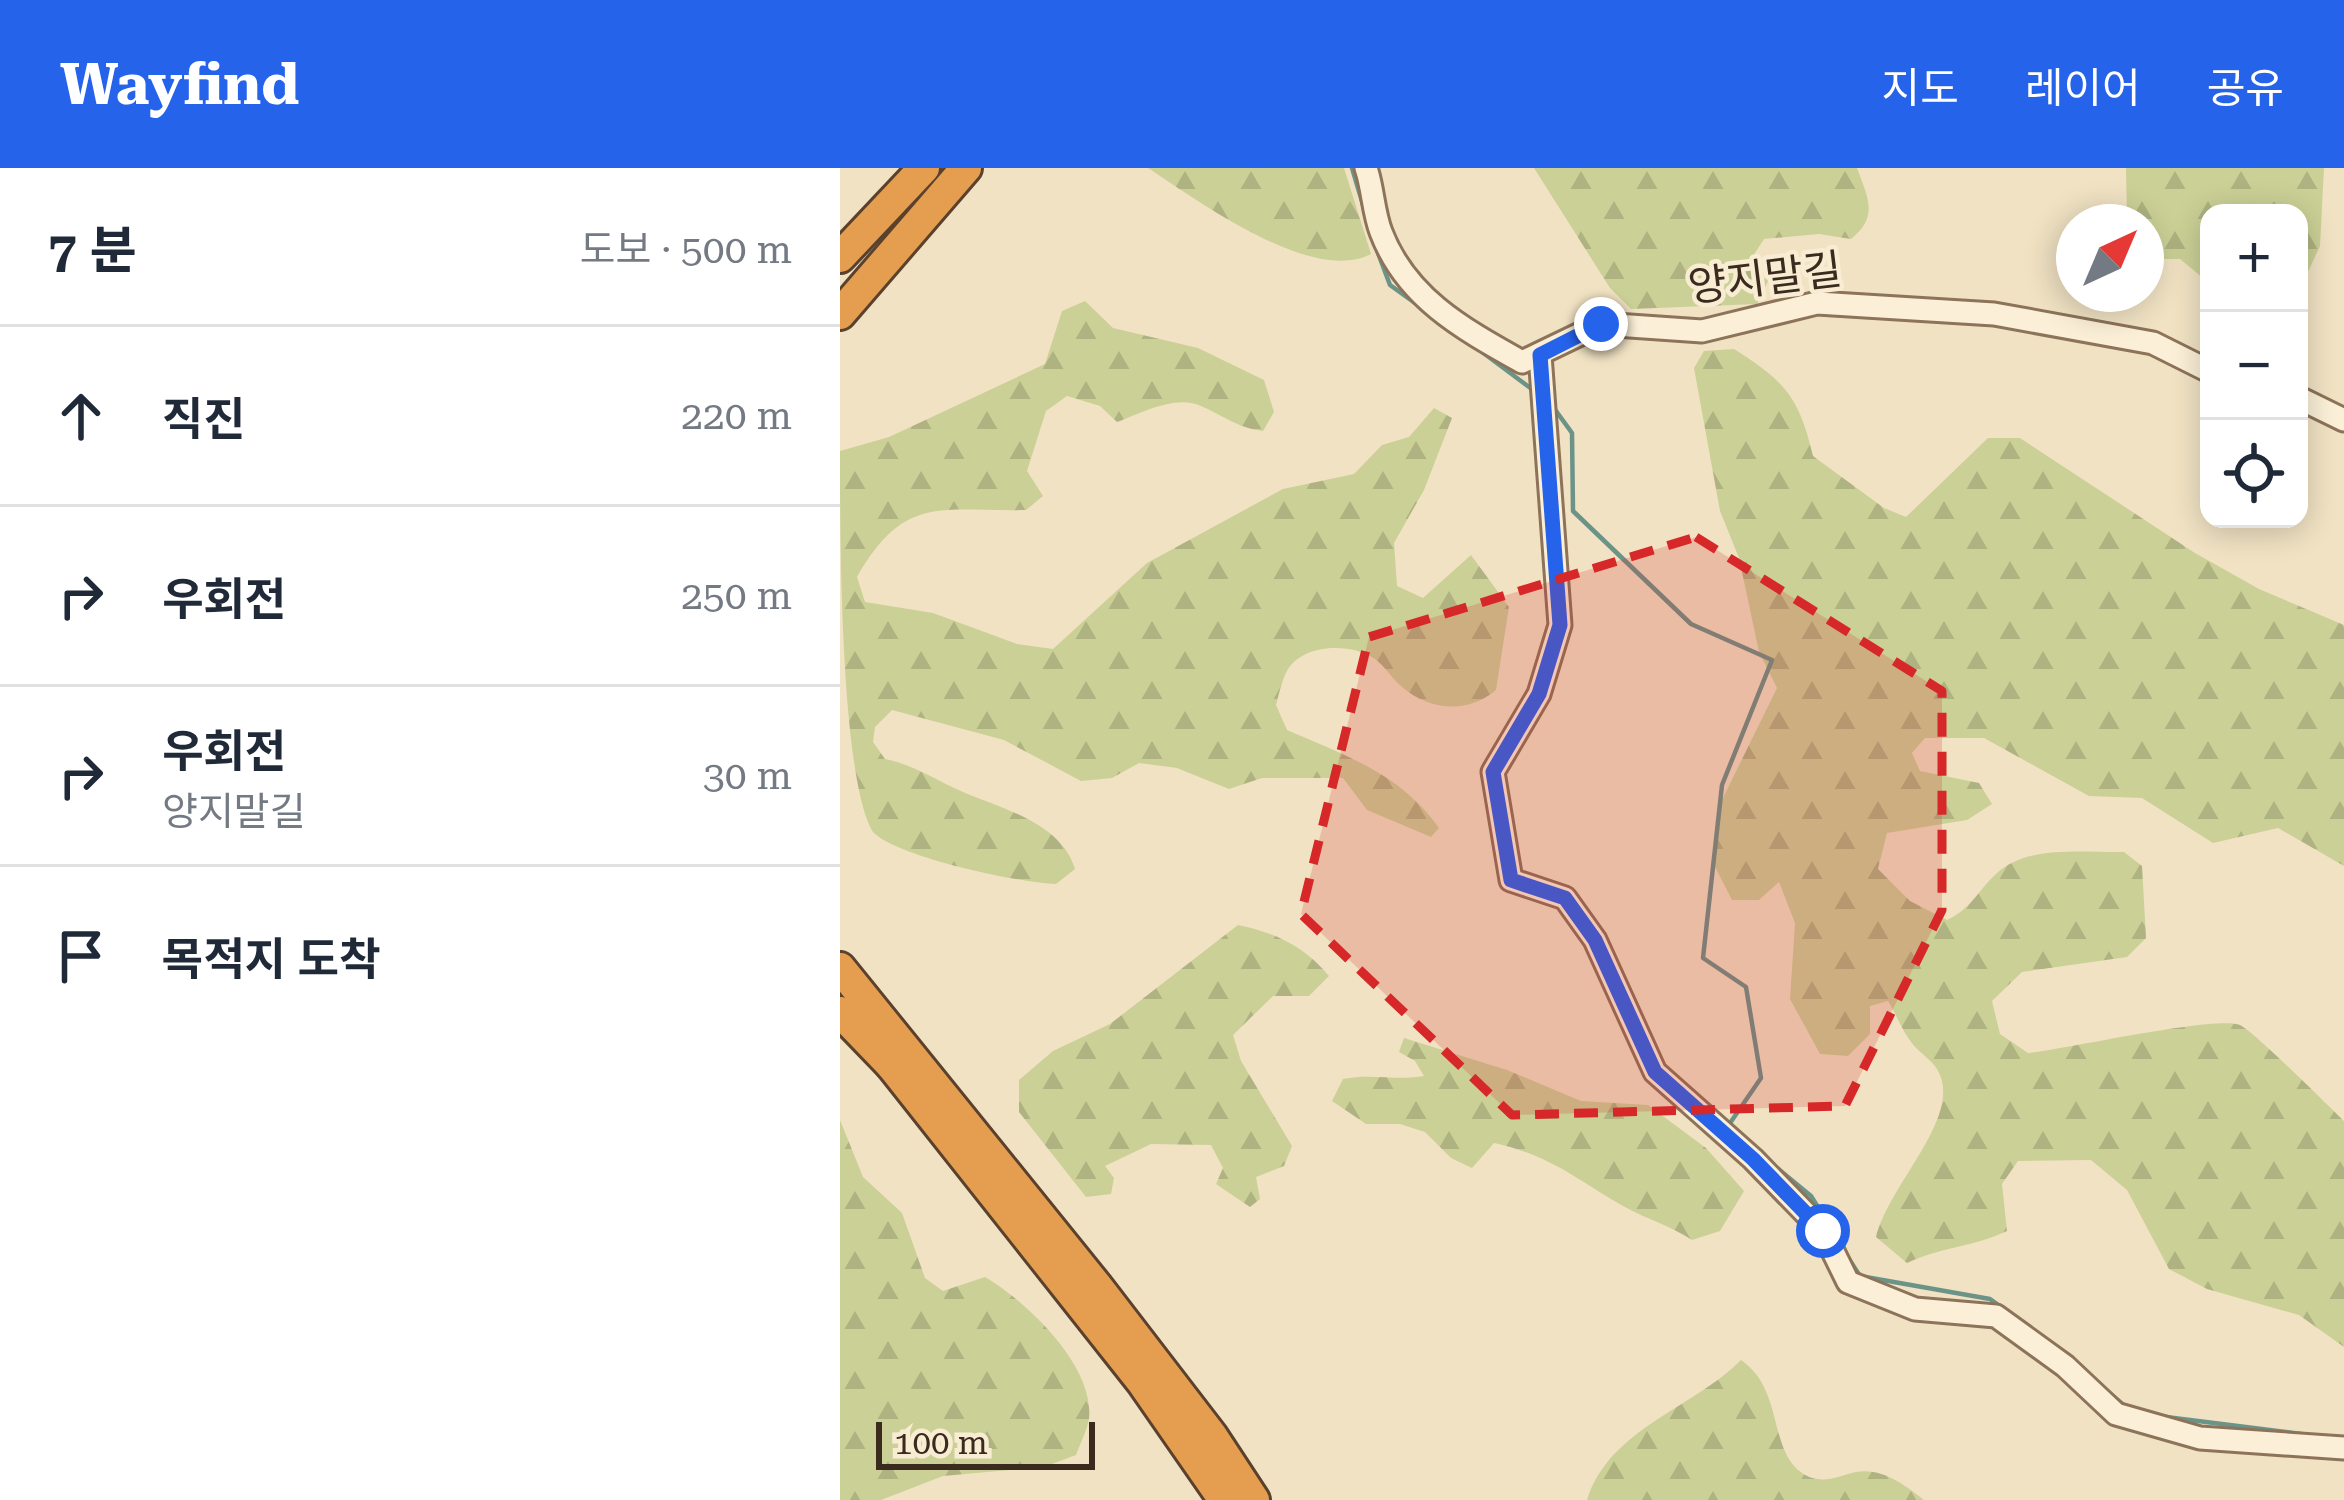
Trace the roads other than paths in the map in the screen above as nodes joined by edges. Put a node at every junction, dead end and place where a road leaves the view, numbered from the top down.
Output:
1 (924, 168) edge
2 (952, 168) edge
3 (966, 168) edge
4 (1366, 168) edge
5 (840, 257) edge
6 (840, 290) edge
7 (840, 314) edge
8 (1540, 355) junction
9 (2200, 366) edge
10 (2308, 402) edge
11 (2344, 420) edge
12 (840, 964) edge
13 (840, 1000) edge
14 (840, 1012) edge
15 (905, 1065) junction
16 (2344, 1448) edge
17 (1224, 1500) edge
18 (1254, 1500) edge

1 - 5 highway
2 - 6 highway
3 - 7 highway
4 - 8 street
8 - 9 street, 양지말길
8 - 16 street
10 - 11 street
12 - 15 highway
13 - 15 highway
14 - 15 highway
15 - 17 highway
15 - 18 highway

